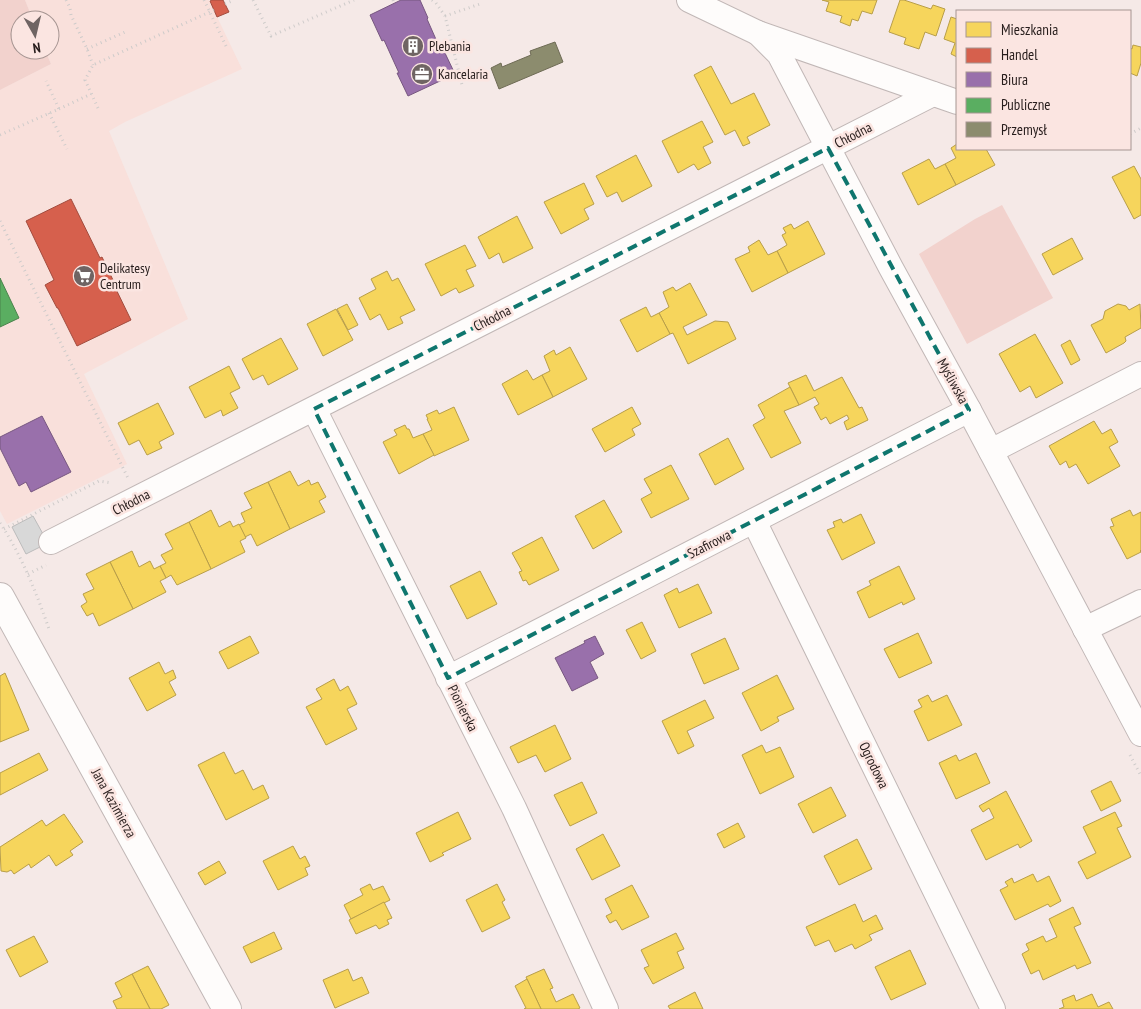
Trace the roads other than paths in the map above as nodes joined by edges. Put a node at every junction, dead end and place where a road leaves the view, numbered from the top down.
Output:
1 (689, 0) edge
2 (758, 33) junction
3 (933, 94) junction
4 (956, 102) edge
5 (828, 148) junction
6 (1141, 374) edge
7 (314, 409) junction
8 (969, 410) junction
9 (991, 451) junction
10 (754, 521) junction
11 (53, 551) road end
12 (0, 597) edge
13 (1141, 602) edge
14 (1086, 629) junction
15 (448, 678) junction
16 (1134, 742) edge
17 (227, 1009) edge
18 (606, 1009) edge
19 (993, 1009) edge

1 - 2 street, Myśliwska
2 - 3 street, Myśliwska
2 - 5 street, Myśliwska
3 - 4 street, Myśliwska
3 - 5 street, Chłodna
5 - 7 street, Chłodna
5 - 8 street, Myśliwska
6 - 9 street
7 - 11 street, Chłodna
7 - 15 street, Pionierska
8 - 9 street, Myśliwska
8 - 10 street, Szafirowa
9 - 14 street, Myśliwska
10 - 15 street, Szafirowa
10 - 19 street, Ogrodowa
12 - 17 main road, Jana Kazimierza
13 - 14 street
14 - 16 street, Myśliwska
15 - 18 street, Pionierska

